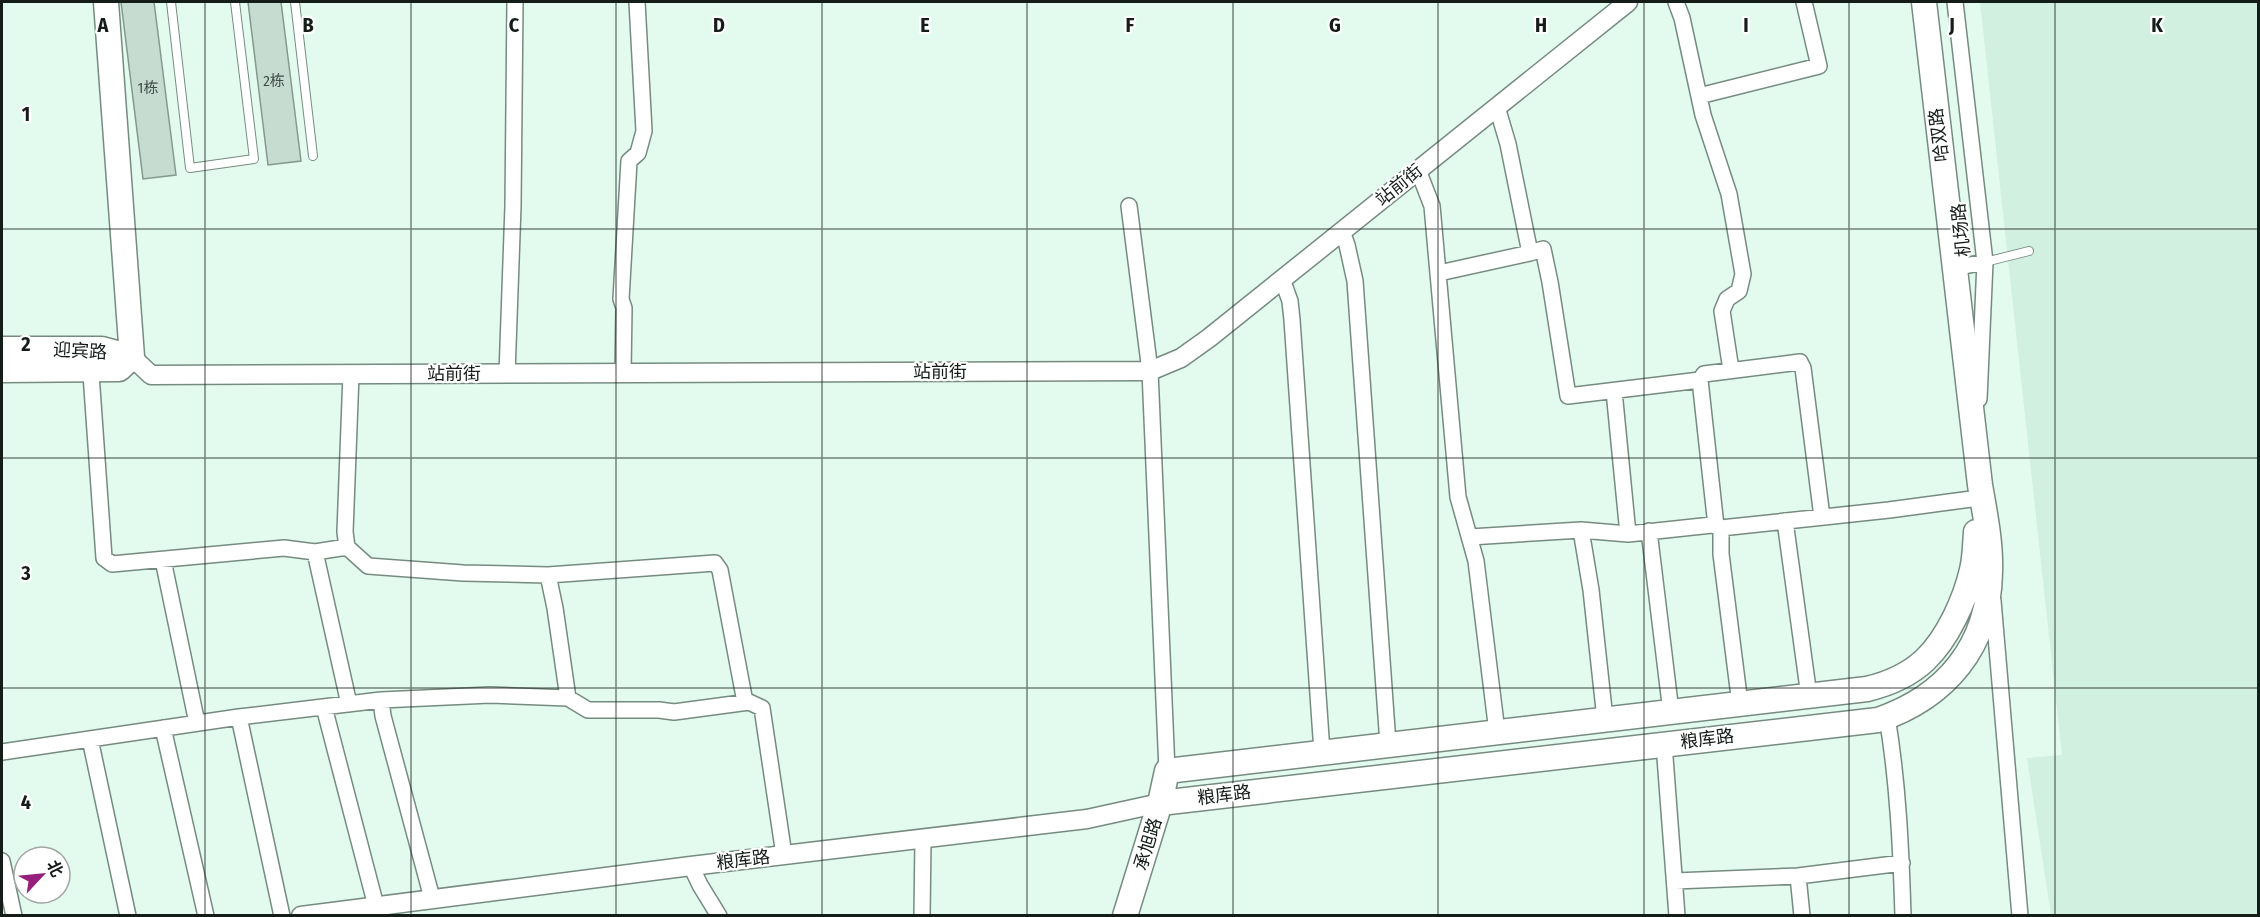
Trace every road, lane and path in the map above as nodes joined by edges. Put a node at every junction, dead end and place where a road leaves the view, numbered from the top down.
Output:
1 (106, 2) edge
2 (171, 2) edge
3 (235, 2) edge
4 (295, 2) edge
5 (515, 2) edge
6 (637, 2) edge
7 (1628, 2) edge
8 (1676, 2) edge
9 (1804, 2) edge
10 (1924, 2) edge
11 (1955, 2) edge
12 (1699, 96) junction
13 (1497, 106) junction
14 (313, 156) dead end
15 (1418, 170) junction
16 (1130, 206) dead end
17 (1342, 231) junction
18 (2029, 251) dead end
19 (1530, 253) junction
20 (1984, 262) junction
21 (1954, 268) junction
22 (1439, 273) junction
23 (1282, 279) junction
24 (2, 349) edge
25 (132, 357) junction
26 (89, 359) junction
27 (2, 370) edge
28 (1731, 370) junction
29 (1150, 371) junction
30 (623, 373) junction
31 (351, 374) junction
32 (507, 374) junction
33 (1700, 380) junction
34 (1614, 391) junction
35 (1977, 455) junction
36 (1980, 492) junction
37 (1822, 517) junction
38 (1785, 521) junction
39 (1719, 527) junction
40 (1581, 530) junction
41 (1649, 531) junction
42 (1628, 534) junction
43 (1470, 537) junction
44 (347, 547) junction
45 (315, 552) junction
46 (163, 560) junction
47 (1990, 574) junction
48 (548, 575) junction
49 (1809, 696) junction
50 (568, 698) junction
51 (381, 700) junction
52 (744, 702) junction
53 (349, 704) junction
54 (1740, 704) junction
55 (324, 707) junction
56 (1671, 712) junction
57 (239, 717) junction
58 (1887, 717) junction
59 (1605, 719) junction
60 (196, 723) junction
61 (163, 728) junction
62 (1497, 732) junction
63 (90, 739) junction
64 (1388, 744) junction
65 (1664, 744) junction
66 (2, 752) edge
67 (1322, 752) junction
68 (1167, 771) junction
69 (1160, 803) junction
70 (923, 839) junction
71 (784, 855) junction
72 (2, 861) edge
73 (1902, 863) junction
74 (691, 866) junction
75 (1798, 876) junction
76 (1675, 881) junction
77 (432, 898) junction
78 (376, 906) junction
79 (14, 915) edge
80 (128, 915) edge
81 (206, 915) edge
82 (282, 915) edge
83 (301, 915) edge
84 (720, 915) edge
85 (922, 915) edge
86 (1125, 915) edge
87 (1677, 915) edge
88 (1802, 915) edge
89 (1903, 915) edge
90 (2020, 915) edge

1 - 25 main road
2 - 3 lane
4 - 14 lane
5 - 32 street
6 - 30 street
7 - 13 street, 站前街
8 - 12 street
9 - 12 street
10 - 21 main road, 哈双路
11 - 20 street, 机场路
12 - 28 street
13 - 15 street, 站前街
13 - 19 street
15 - 17 street, 站前街
15 - 22 street
16 - 29 street
17 - 23 street, 站前街
17 - 64 street
18 - 20 lane
19 - 22 street
19 - 34 street
20 - 21 street
20 - 35 street, 机场路
21 - 35 main road, 哈双路
22 - 43 street
23 - 29 street, 站前街
23 - 67 street
24 - 26 main road, 迎宾路
25 - 26 main road, 迎宾路
25 - 31 street, 站前街
26 - 27 main road, 迎宾路
26 - 46 street
28 - 33 street
28 - 37 street
29 - 30 street, 站前街
29 - 68 street
30 - 32 street, 站前街
31 - 32 street, 站前街
31 - 44 street
33 - 34 street
33 - 39 street
34 - 42 street
35 - 36 main road, 哈双路
36 - 37 street
36 - 47 main road, 粮库路
36 - 49 main road, 粮库路
37 - 38 street
38 - 39 street
38 - 49 street
39 - 41 street
39 - 54 street
40 - 42 street
40 - 43 street
40 - 59 street
41 - 42 street
41 - 56 street
43 - 62 street
44 - 45 street
44 - 48 street
45 - 46 street
45 - 53 street
46 - 60 street
47 - 58 main road, 粮库路
47 - 90 street
48 - 50 street
48 - 52 street
49 - 54 main road, 粮库路
50 - 51 street
50 - 52 street
51 - 53 street
51 - 77 street
52 - 71 street
53 - 55 street
54 - 56 main road, 粮库路
55 - 57 street
55 - 78 street
56 - 59 main road, 粮库路
57 - 60 street
57 - 82 street
58 - 65 main road, 粮库路
58 - 73 street
59 - 62 main road, 粮库路
60 - 61 street
61 - 63 street
61 - 81 street
62 - 64 main road, 粮库路
63 - 66 street
63 - 80 street
64 - 67 main road, 粮库路
65 - 69 main road, 粮库路
65 - 76 street
67 - 68 main road, 粮库路
68 - 69 main road, 承旭路
69 - 70 street, 粮库路
69 - 86 main road, 承旭路
70 - 71 street, 粮库路
70 - 85 street
71 - 74 street, 粮库路
72 - 79 street
73 - 75 street
73 - 89 street
74 - 77 street, 粮库路
74 - 84 street
75 - 76 street
75 - 88 street
76 - 87 street
77 - 78 street, 粮库路
78 - 83 street, 粮库路

